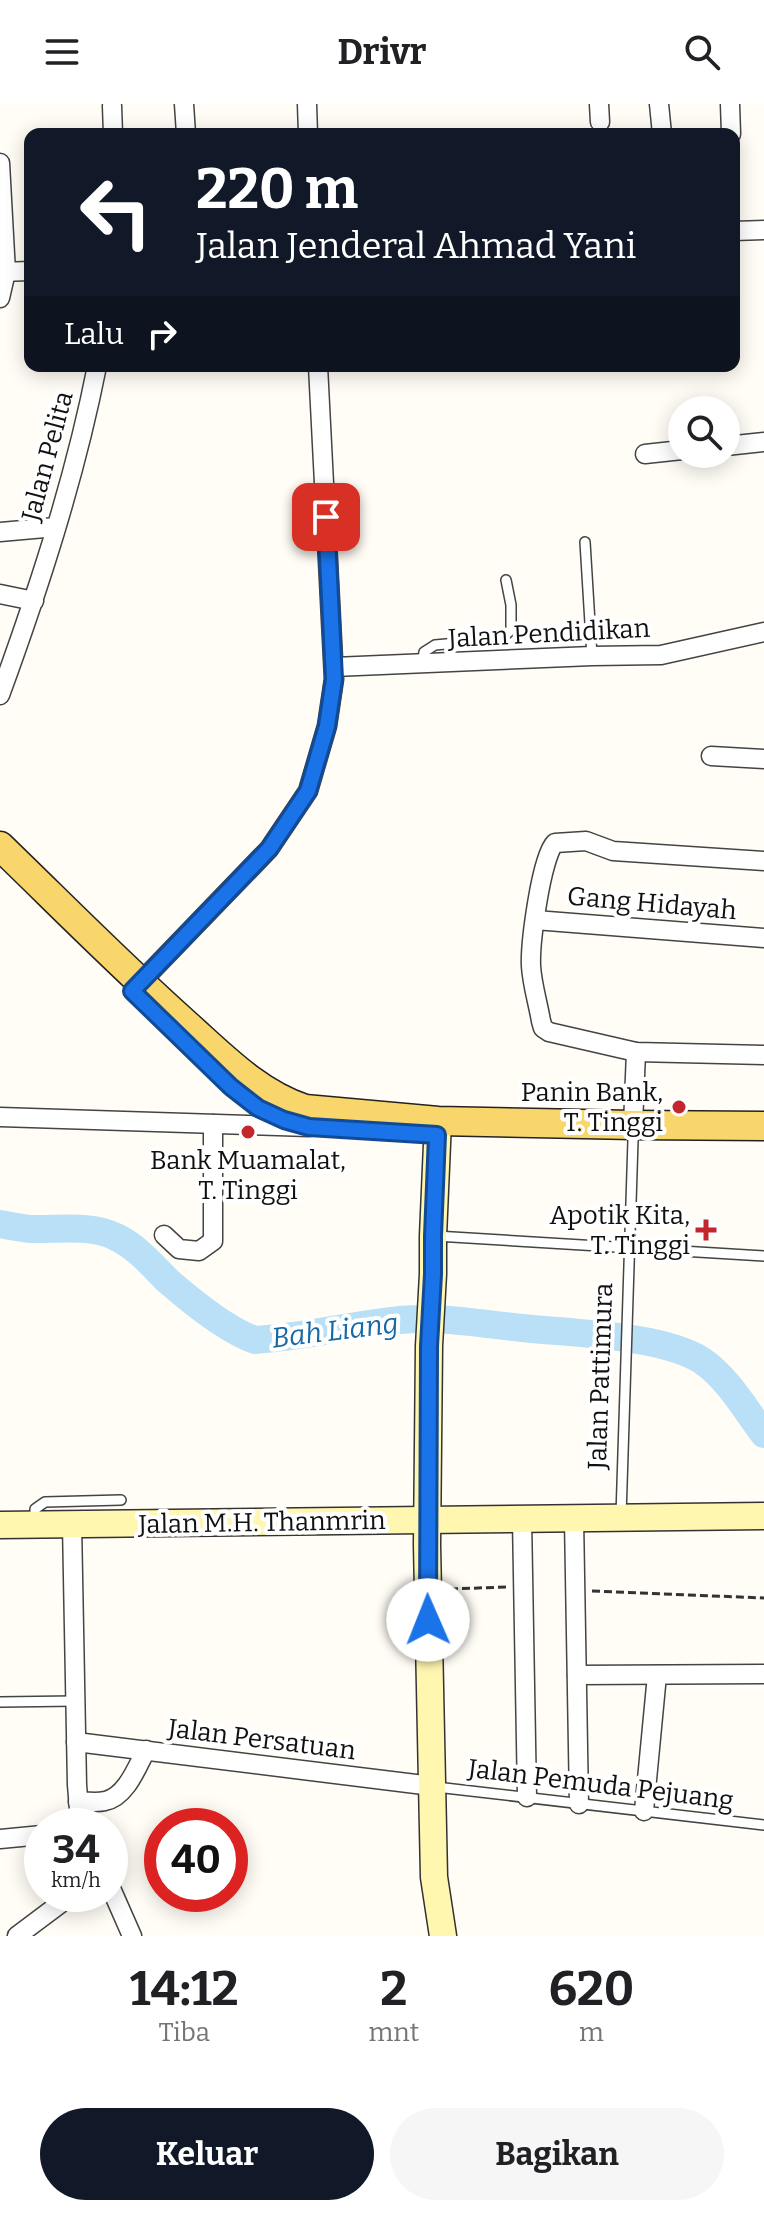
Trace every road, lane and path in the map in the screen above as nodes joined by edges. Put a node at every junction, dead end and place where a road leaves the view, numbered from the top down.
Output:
1 (184, 104) edge
2 (307, 104) edge
3 (659, 104) edge
4 (730, 104) edge
5 (112, 106) dead end
6 (113, 128) edge
7 (186, 128) edge
8 (308, 128) edge
9 (661, 128) edge
10 (731, 128) edge
11 (0, 163) edge
12 (764, 230) edge
13 (740, 231) edge
14 (24, 271) edge
15 (3, 272) edge
16 (0, 298) edge
17 (96, 372) edge
18 (318, 372) edge
19 (764, 442) edge
20 (740, 445) edge
21 (668, 452) edge
22 (645, 454) dead end
23 (56, 527) junction
24 (0, 532) edge
25 (585, 542) dead end
26 (506, 580) dead end
27 (0, 594) edge
28 (34, 601) junction
29 (764, 632) edge
30 (592, 656) junction
31 (422, 665) junction
32 (334, 667) junction
33 (0, 695) edge
34 (711, 756) dead end
35 (764, 759) edge
36 (0, 846) edge
37 (764, 861) edge
38 (0, 864) edge
39 (535, 920) junction
40 (764, 938) edge
41 (136, 987) junction
42 (636, 1052) junction
43 (764, 1055) edge
44 (0, 1117) edge
45 (213, 1124) junction
46 (764, 1126) edge
47 (309, 1127) junction
48 (437, 1128) junction
49 (633, 1133) junction
50 (764, 1144) edge
51 (164, 1235) dead end
52 (433, 1236) junction
53 (631, 1250) junction
54 (764, 1256) edge
55 (121, 1500) dead end
56 (764, 1516) edge
57 (621, 1518) junction
58 (522, 1519) junction
59 (574, 1519) junction
60 (428, 1520) junction
61 (72, 1524) junction
62 (0, 1525) edge
63 (35, 1525) junction
64 (506, 1587) dead end
65 (428, 1590) junction
66 (574, 1590) junction
67 (764, 1598) edge
68 (764, 1674) edge
69 (577, 1675) junction
70 (657, 1675) junction
71 (75, 1701) junction
72 (0, 1702) edge
73 (81, 1743) junction
74 (146, 1750) junction
75 (432, 1786) junction
76 (527, 1797) junction
77 (579, 1804) junction
78 (81, 1808) edge
79 (94, 1808) edge
80 (644, 1811) junction
81 (764, 1825) edge
82 (24, 1837) edge
83 (0, 1839) edge
84 (49, 1912) edge
85 (121, 1912) edge
86 (17, 1936) edge
87 (132, 1936) edge
88 (443, 1936) edge

1 - 7 street
2 - 8 street
3 - 9 street
4 - 10 street
5 - 6 street
11 - 15 street
12 - 13 street
14 - 15 street
15 - 16 street
17 - 23 street, Jalan Pelita
18 - 32 street
19 - 20 street
21 - 22 street
23 - 24 street
23 - 28 street, Jalan Pelita
25 - 30 lane
26 - 31 lane
27 - 28 street
28 - 33 street, Jalan Pelita
29 - 30 street, Jalan Pendidikan
30 - 31 street, Jalan Pendidikan
31 - 32 street, Jalan Pendidikan
32 - 41 street
34 - 35 street
36 - 41 main road
37 - 39 street
38 - 41 main road
39 - 40 street, Gang Hidayah
39 - 42 street
41 - 47 main road
41 - 48 main road
42 - 43 street
42 - 49 street, Jalan Pattimura
44 - 45 street
45 - 47 street
45 - 51 street
46 - 49 main road
47 - 48 main road
48 - 49 main road
48 - 52 street
49 - 50 main road
49 - 53 lane, Jalan Pattimura
52 - 53 lane
52 - 60 street
53 - 54 lane
53 - 57 lane, Jalan Pattimura
55 - 63 lane
56 - 57 street, Jalan M.H. Thanmrin
57 - 59 street, Jalan M.H. Thanmrin
58 - 59 street, Jalan M.H. Thanmrin
58 - 60 street, Jalan M.H. Thanmrin
58 - 76 street
59 - 66 street
60 - 61 street, Jalan M.H. Thanmrin
60 - 65 street
61 - 63 street, Jalan M.H. Thanmrin
61 - 71 street
62 - 63 street, Jalan M.H. Thanmrin
64 - 65 path
65 - 75 street
66 - 67 path
66 - 69 street
68 - 70 street
69 - 70 street
69 - 77 street
70 - 80 street
71 - 72 lane
71 - 73 street
73 - 74 street, Jalan Persatuan
73 - 78 street
74 - 75 street, Jalan Persatuan
74 - 79 street
75 - 76 lane, Jalan Pemuda Pejuang
75 - 88 street
76 - 77 lane, Jalan Pemuda Pejuang
77 - 80 lane, Jalan Pemuda Pejuang
80 - 81 lane, Jalan Pemuda Pejuang
82 - 83 street
84 - 86 street
85 - 87 street

